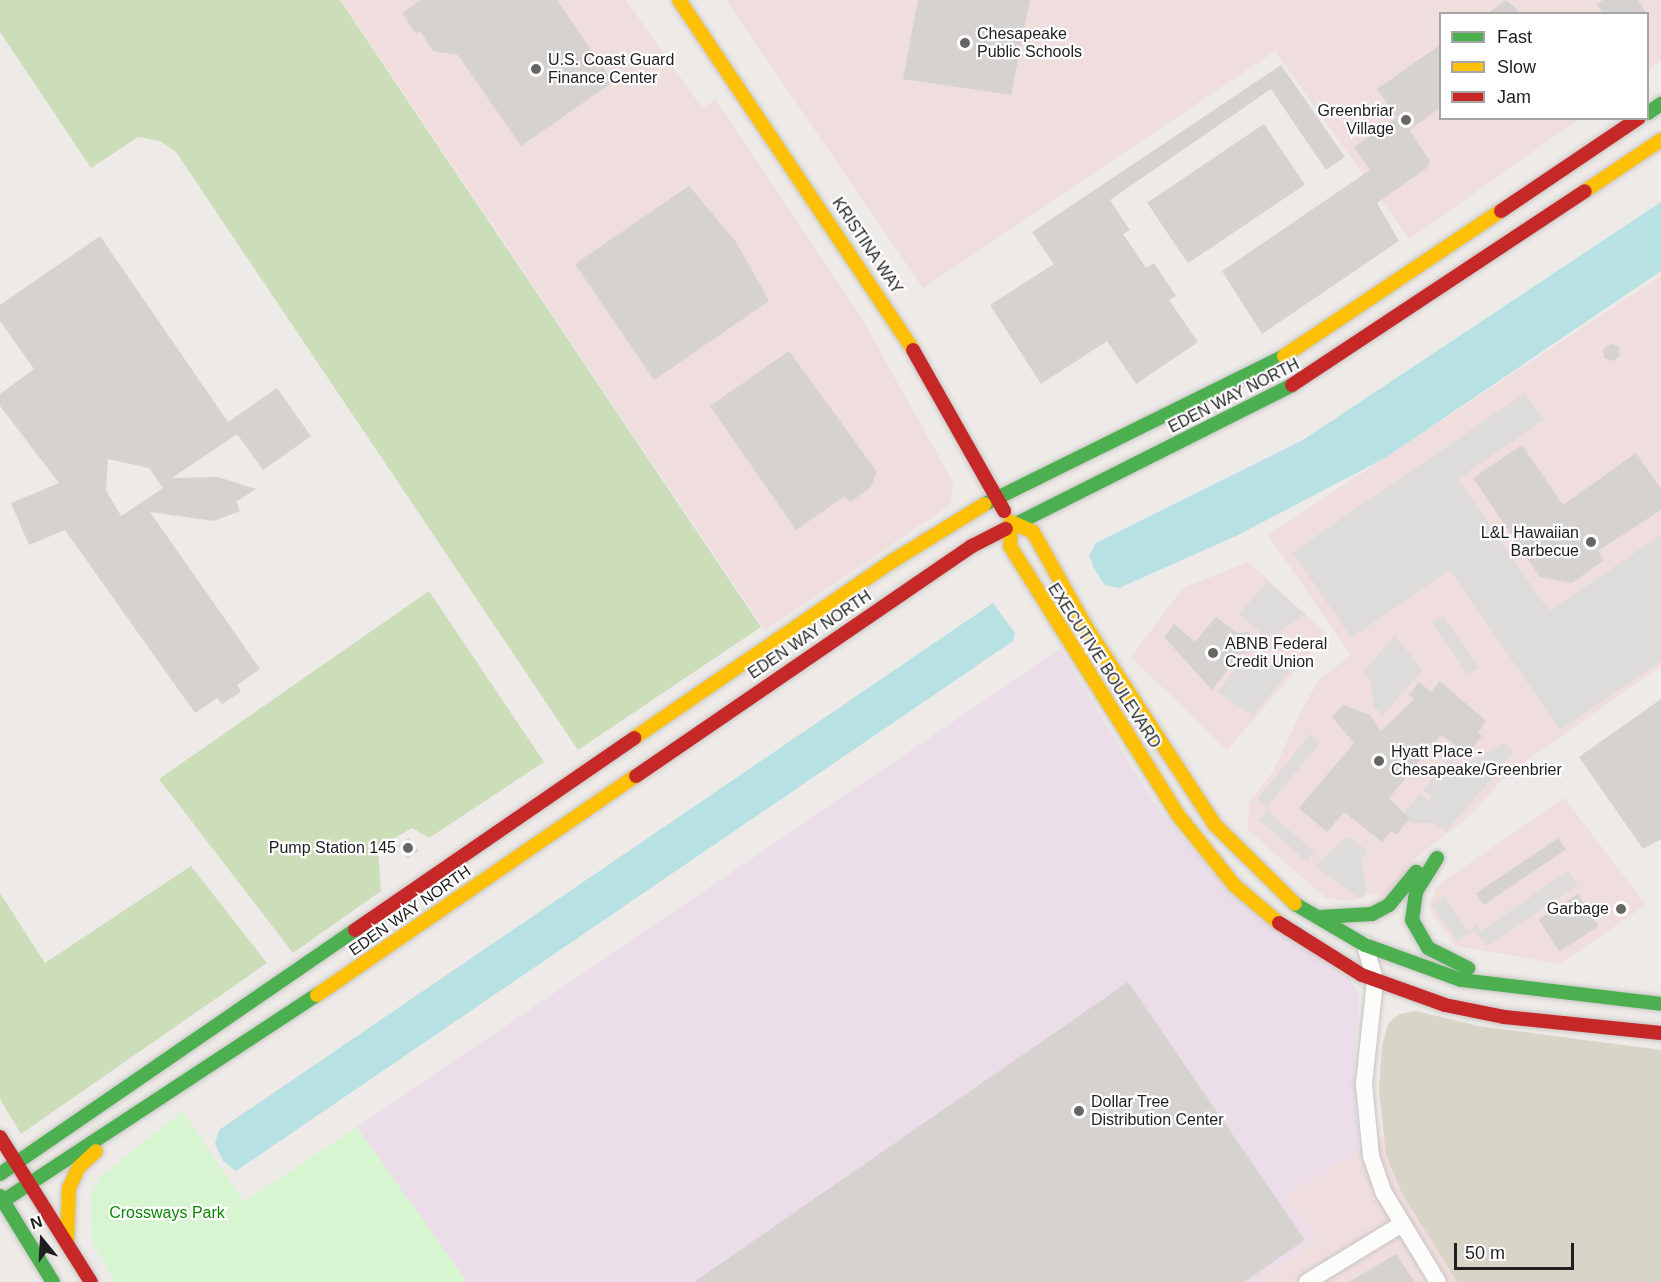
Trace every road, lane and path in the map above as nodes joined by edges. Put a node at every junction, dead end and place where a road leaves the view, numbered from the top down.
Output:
1 (679, 0) edge
2 (1636, 120) edge
3 (1661, 141) edge
4 (996, 497) junction
5 (1011, 522) junction
6 (1314, 916) junction
7 (1365, 945) junction
8 (1375, 981) junction
9 (1523, 990) junction
10 (1661, 1004) edge
11 (1661, 1033) edge
12 (258, 1036) junction
13 (0, 1137) edge
14 (16, 1163) junction
15 (0, 1173) edge
16 (29, 1184) junction
17 (2, 1199) edge
18 (1402, 1224) junction
19 (67, 1244) junction
20 (54, 1282) edge
21 (91, 1282) edge
22 (1307, 1282) edge
23 (1438, 1282) edge

1 - 4 street, KRISTINA WAY
2 - 4 street, EDEN WAY NORTH
3 - 5 street, EDEN WAY NORTH
4 - 5 street, KRISTINA WAY
4 - 14 street, EDEN WAY NORTH
5 - 6 street, EXECUTIVE BOULEVARD
5 - 8 street, EXECUTIVE BOULEVARD
5 - 12 street, EDEN WAY NORTH
6 - 7 street, EXECUTIVE BOULEVARD
6 - 9 street
7 - 8 street
7 - 9 street, EXECUTIVE BOULEVARD
8 - 11 street, EXECUTIVE BOULEVARD
8 - 18 street
9 - 10 street, EXECUTIVE BOULEVARD
12 - 16 street, EDEN WAY NORTH
12 - 19 street
13 - 14 street
14 - 15 street, EDEN WAY NORTH
14 - 16 street
16 - 17 street, EDEN WAY NORTH
16 - 19 street
17 - 20 street
18 - 22 street
18 - 23 street
19 - 21 street

